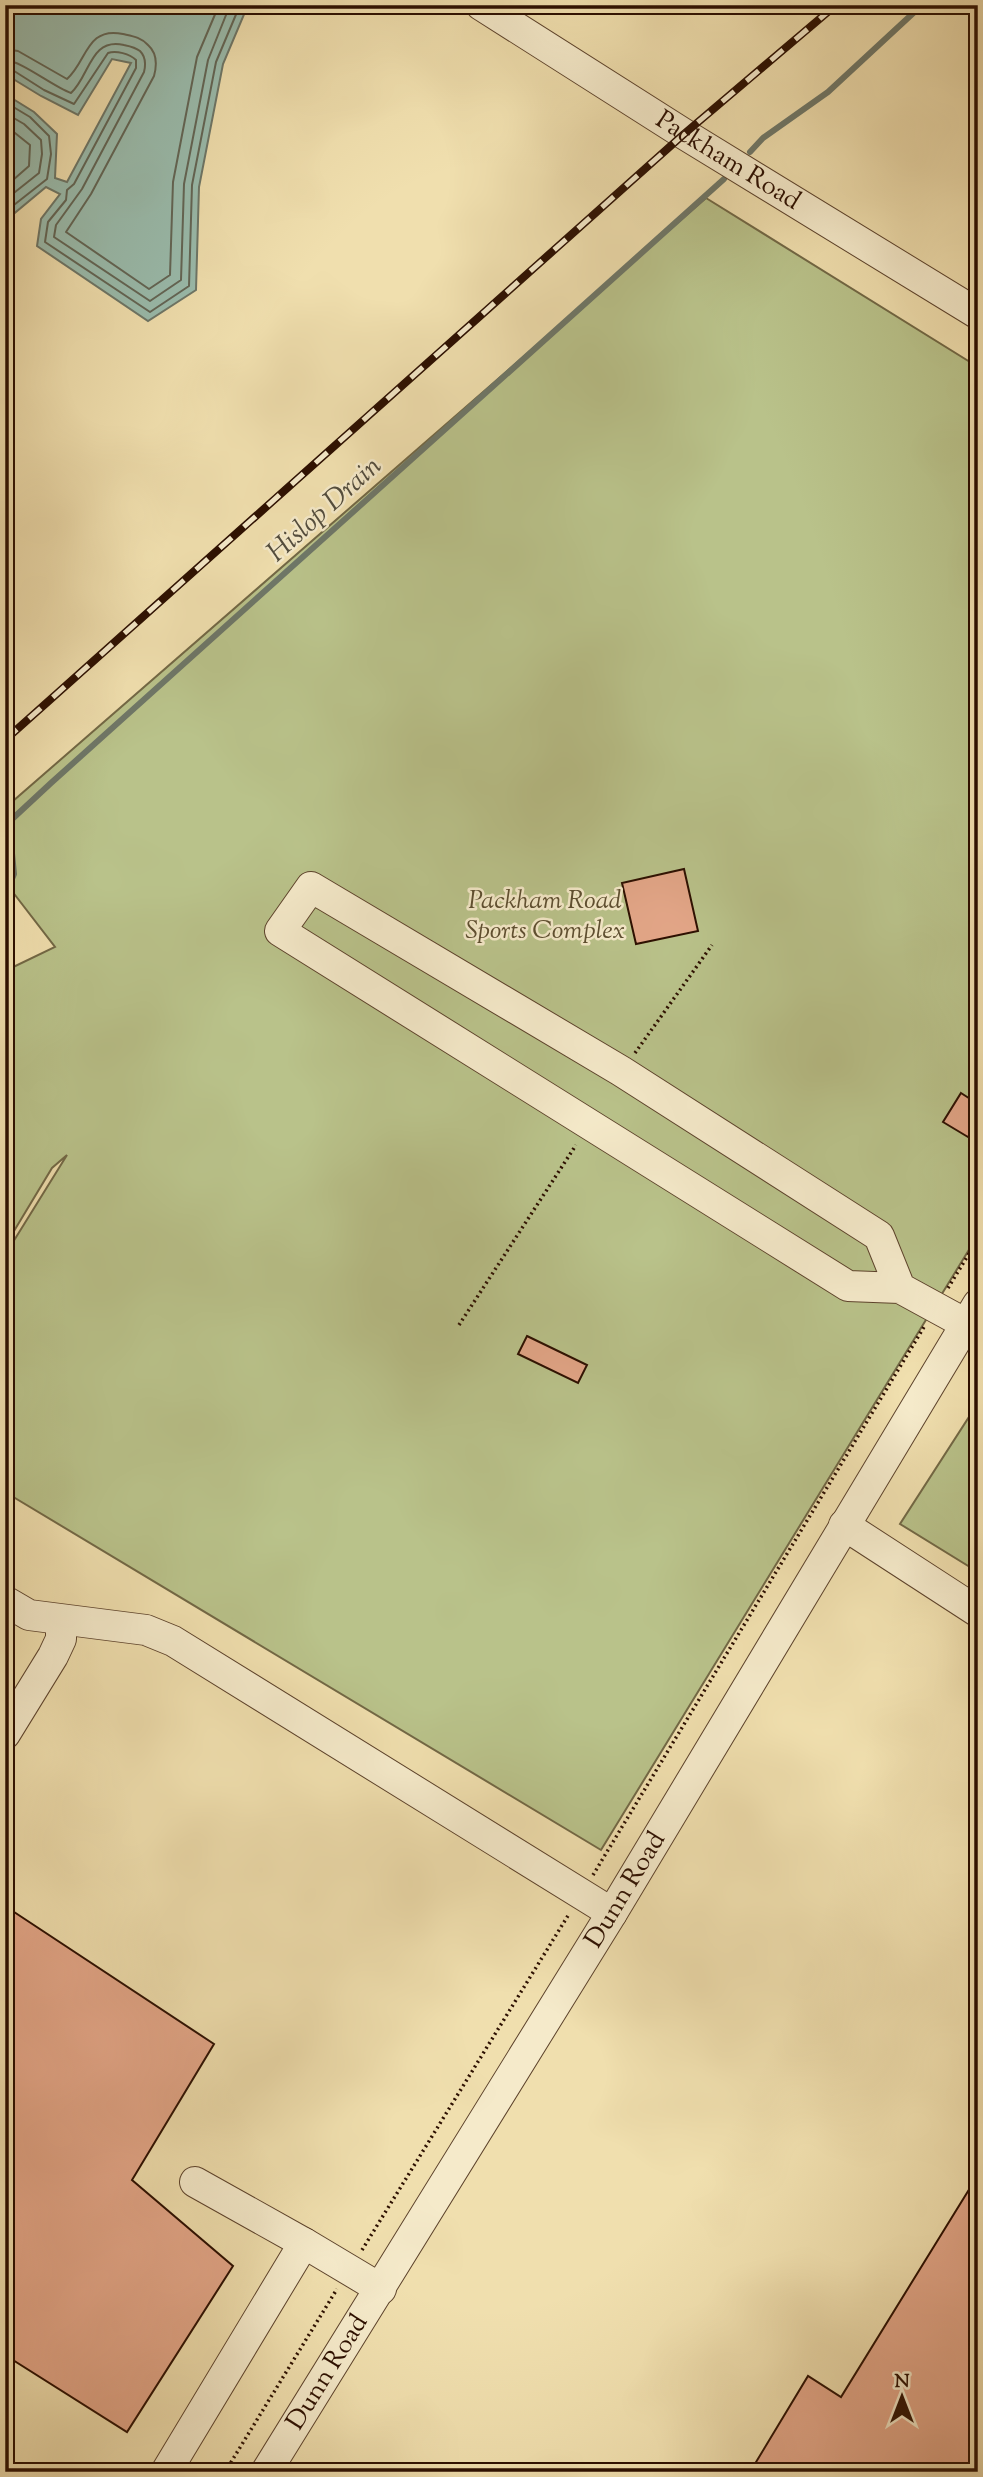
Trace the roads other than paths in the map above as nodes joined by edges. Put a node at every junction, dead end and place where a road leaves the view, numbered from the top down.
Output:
1 (481, 5) edge
2 (978, 314) edge
3 (900, 1287) junction
4 (972, 1314) edge
5 (844, 1525) junction
6 (5, 1601) edge
7 (978, 1612) edge
8 (61, 1620) junction
9 (5, 1734) edge
10 (612, 1913) junction
11 (195, 2182) dead end
12 (304, 2243) junction
13 (381, 2289) junction
14 (166, 2472) edge
15 (266, 2472) edge

1 - 2 street, Packham Road
3 - 3 street
3 - 4 street
4 - 5 street, Dunn Road
5 - 7 street
5 - 10 street, Dunn Road
6 - 8 street
8 - 9 street
8 - 10 street
10 - 13 street, Dunn Road
11 - 12 street
12 - 13 street
12 - 14 street
13 - 15 street, Dunn Road

